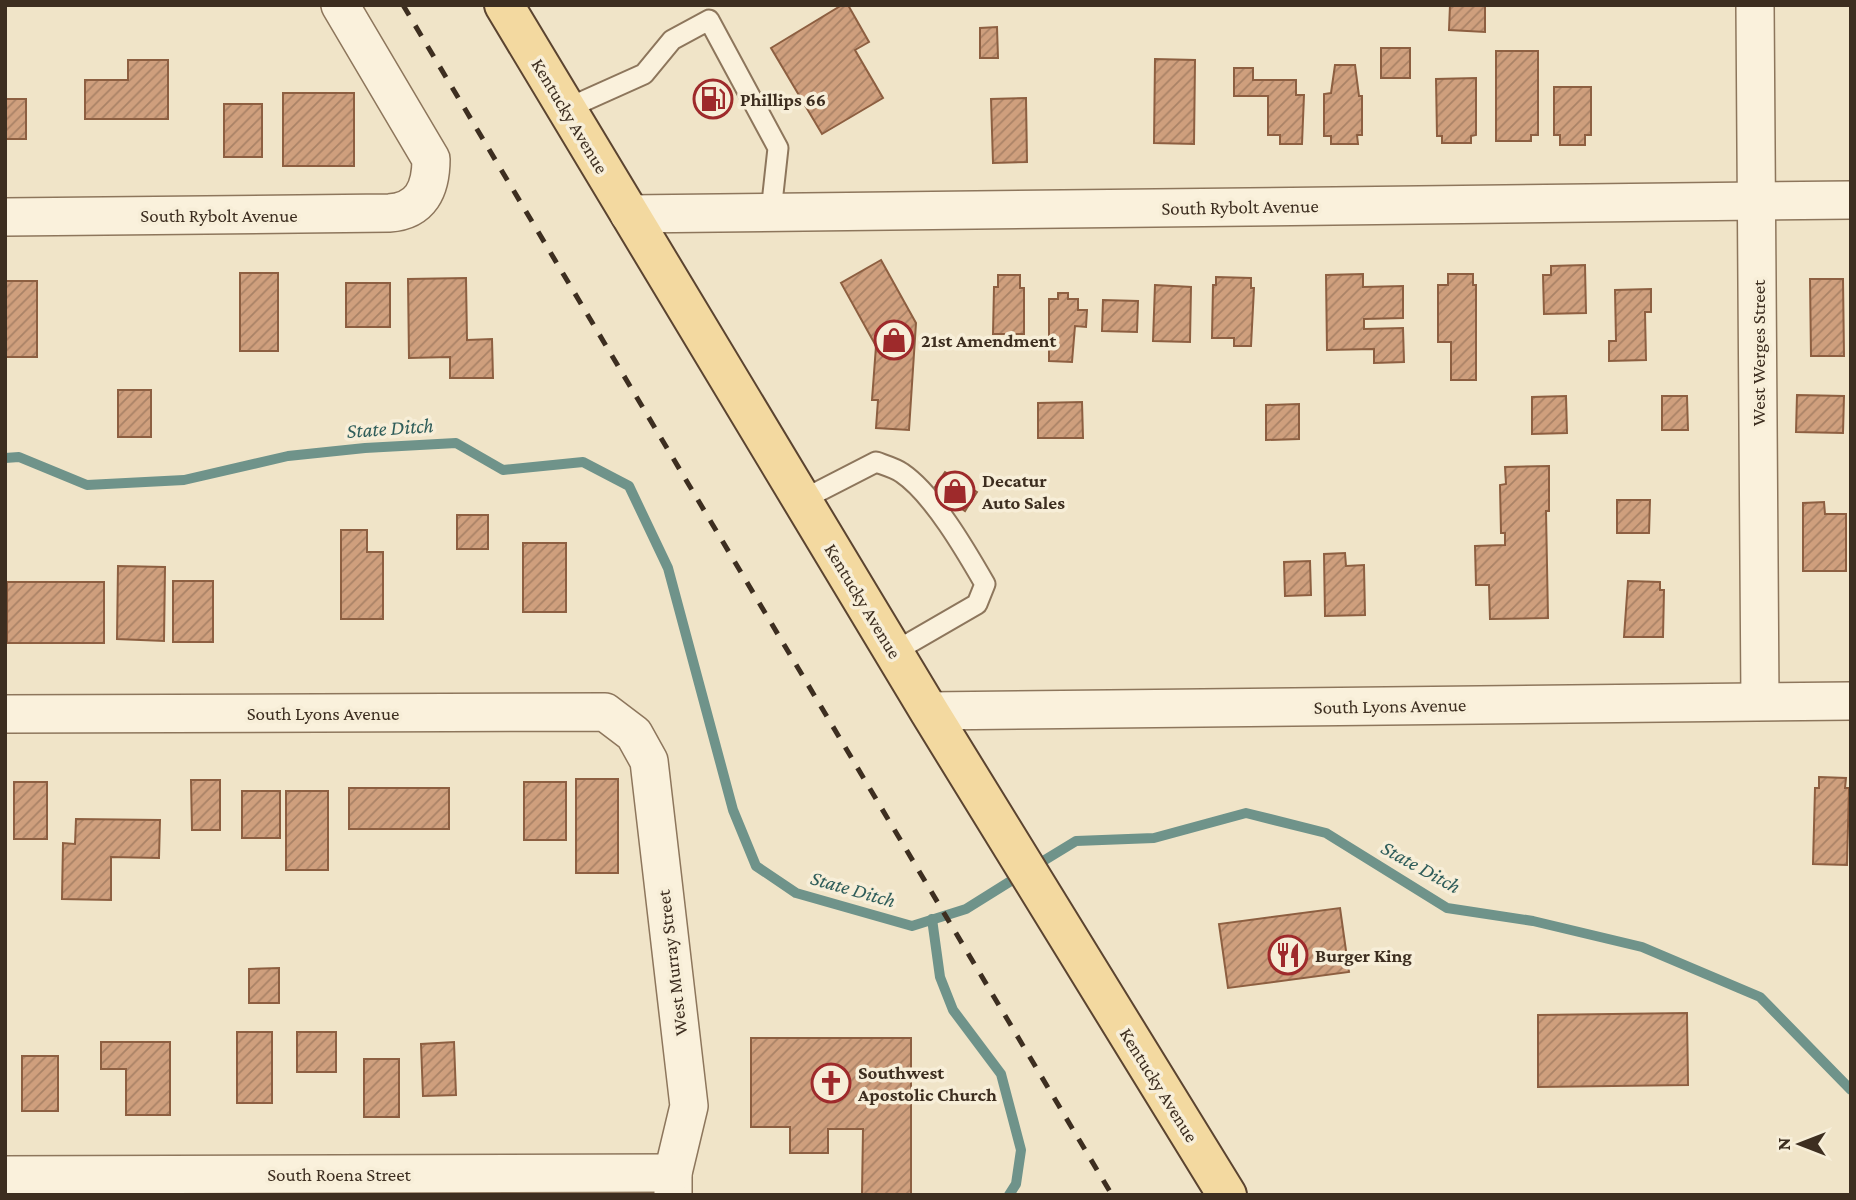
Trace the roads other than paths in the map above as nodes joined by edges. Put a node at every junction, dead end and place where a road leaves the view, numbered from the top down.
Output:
1 (340, 5) edge
2 (504, 5) edge
3 (1755, 5) edge
4 (566, 109) junction
5 (1851, 200) edge
6 (1757, 201) junction
7 (771, 212) junction
8 (629, 214) junction
9 (5, 217) edge
10 (802, 500) junction
11 (894, 652) junction
12 (1760, 701) junction
13 (1851, 701) edge
14 (929, 712) junction
15 (5, 714) edge
16 (634, 734) joint
17 (5, 1175) edge
18 (673, 1184) edge
19 (1227, 1195) edge

1 - 9 street, South Rybolt Avenue
2 - 4 main road, Kentucky Avenue
3 - 6 street, West Werges Street
4 - 7 lane
4 - 8 main road, Kentucky Avenue
5 - 6 street, South Rybolt Avenue
6 - 7 street, South Rybolt Avenue
6 - 12 street, West Werges Street
7 - 8 street, South Rybolt Avenue
8 - 10 main road, Kentucky Avenue
10 - 11 main road, Kentucky Avenue
10 - 11 lane
11 - 14 main road, Kentucky Avenue
12 - 13 street, South Lyons Avenue
12 - 14 street, South Lyons Avenue
14 - 19 main road, Kentucky Avenue
15 - 16 street, South Lyons Avenue
16 - 18 street, West Murray Street
17 - 18 street, South Roena Street

